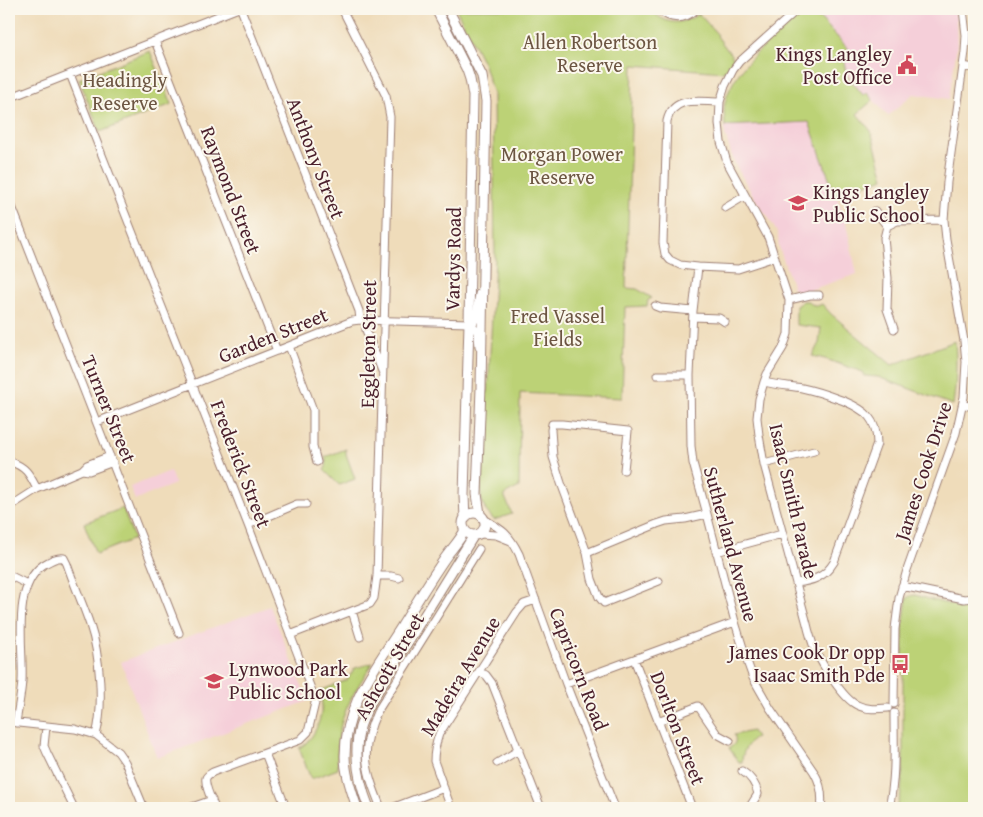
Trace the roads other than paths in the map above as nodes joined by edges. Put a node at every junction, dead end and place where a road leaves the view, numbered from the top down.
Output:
1 (236, 9) edge
2 (240, 9) edge
3 (342, 9) edge
4 (436, 9) edge
5 (448, 9) edge
6 (658, 9) edge
7 (697, 9) edge
8 (798, 9) edge
9 (963, 9) edge
10 (155, 41) junction
11 (963, 66) junction
12 (974, 68) edge
13 (70, 74) junction
14 (9, 98) edge
15 (720, 102) junction
16 (745, 196) junction
17 (9, 198) edge
18 (725, 208) dead end
19 (875, 211) dead end
20 (944, 220) junction
21 (887, 226) junction
22 (776, 257) junction
23 (484, 267) junction
24 (698, 267) junction
25 (819, 295) dead end
26 (789, 300) junction
27 (655, 306) dead end
28 (693, 314) junction
29 (363, 321) junction
30 (384, 321) junction
31 (725, 322) dead end
32 (469, 323) junction
33 (894, 329) dead end
34 (289, 346) junction
35 (277, 351) junction
36 (482, 363) junction
37 (657, 375) dead end
38 (690, 375) junction
39 (383, 376) junction
40 (764, 382) junction
41 (192, 384) junction
42 (963, 404) junction
43 (974, 408) edge
44 (97, 422) junction
45 (814, 451) dead end
46 (111, 459) junction
47 (9, 461) edge
48 (317, 462) dead end
49 (764, 464) junction
50 (624, 470) dead end
51 (37, 489) junction
52 (306, 504) dead end
53 (9, 507) edge
54 (707, 514) junction
55 (482, 517) junction
56 (465, 519) junction
57 (248, 525) junction
58 (465, 530) junction
59 (782, 534) junction
60 (477, 535) junction
61 (512, 541) junction
62 (479, 550) dead end
63 (716, 552) junction
64 (587, 553) junction
65 (9, 575) edge
66 (377, 576) junction
67 (399, 578) dead end
68 (659, 582) dead end
69 (796, 583) junction
70 (27, 584) junction
71 (902, 586) junction
72 (974, 598) edge
73 (536, 600) junction
74 (352, 611) junction
75 (735, 622) junction
76 (179, 632) dead end
77 (290, 635) junction
78 (360, 637) dead end
79 (634, 659) junction
80 (480, 672) junction
81 (566, 684) junction
82 (892, 709) junction
83 (13, 722) edge
84 (658, 722) junction
85 (46, 726) junction
86 (96, 735) junction
87 (730, 741) dead end
88 (519, 750) junction
89 (265, 753) junction
90 (497, 763) dead end
91 (742, 771) dead end
92 (444, 788) junction
93 (212, 800) junction
94 (74, 808) edge
95 (144, 808) edge
96 (189, 808) edge
97 (215, 808) edge
98 (286, 808) edge
99 (358, 808) edge
100 (369, 808) edge
101 (381, 808) edge
102 (392, 808) edge
103 (451, 808) edge
104 (542, 808) edge
105 (615, 808) edge
106 (692, 808) edge
107 (749, 808) edge
108 (821, 808) edge
109 (889, 808) edge

1 - 10 street
2 - 29 street, Anthony Street
3 - 30 street, Eggleton Street
4 - 32 main road, Vardys Road
5 - 23 main road, Vardys Road
6 - 7 street
8 - 15 street, Isaac Smith Parade
9 - 11 street, James Cook Drive
10 - 13 street
10 - 35 street, Raymond Street
11 - 12 street
11 - 20 street, James Cook Drive
13 - 14 street
13 - 41 street, Frederick Street
15 - 16 street, Isaac Smith Parade
15 - 24 street
16 - 18 street
16 - 22 street, Isaac Smith Parade
17 - 44 street, Turner Street
19 - 21 street
20 - 21 street
20 - 42 street, James Cook Drive
21 - 33 street
22 - 24 street
22 - 26 street, Isaac Smith Parade
23 - 32 street
23 - 36 main road, Vardys Road
24 - 28 street, Sutherland Avenue
25 - 26 street
26 - 40 street, Isaac Smith Parade
27 - 28 street
28 - 31 street
28 - 38 street, Sutherland Avenue
29 - 30 street, Garden Street
29 - 34 street, Garden Street
29 - 39 street, Anthony Street
30 - 32 street, Garden Street
30 - 39 street, Eggleton Street
32 - 36 street
32 - 56 main road, Vardys Road
34 - 35 street, Garden Street
34 - 48 street
35 - 41 street, Garden Street
36 - 55 main road, Vardys Road
37 - 38 street
38 - 54 street, Sutherland Avenue
39 - 66 street, Eggleton Street
40 - 49 street, Isaac Smith Parade
40 - 69 street
41 - 44 street, Garden Street
41 - 57 street, Frederick Street
42 - 43 street
42 - 71 street, James Cook Drive
44 - 46 street, Turner Street
45 - 49 street
46 - 51 street
46 - 76 street, Turner Street
47 - 51 street
49 - 59 street, Isaac Smith Parade
50 - 64 street
51 - 53 street
52 - 57 street
54 - 63 street, Sutherland Avenue
54 - 64 street
55 - 56 main road
55 - 60 main road
55 - 61 street, Capricorn Road
56 - 58 main road
57 - 77 street, Frederick Street
58 - 60 main road
58 - 99 main road
59 - 63 street
59 - 69 street, Isaac Smith Parade
60 - 61 street
60 - 100 main road
61 - 73 street, Capricorn Road
62 - 101 street, Ashcott Street
63 - 75 street, Sutherland Avenue
64 - 68 street
65 - 70 street
66 - 67 street
66 - 74 street, Eggleton Street
69 - 82 street, Isaac Smith Parade
70 - 83 street
70 - 86 street
71 - 72 street
71 - 82 street, James Cook Drive
73 - 80 street, Madeira Avenue
73 - 81 street, Capricorn Road
74 - 77 street, Eggleton Street
74 - 78 street
75 - 79 street
75 - 108 street, Sutherland Avenue
77 - 89 street, Frederick Street
79 - 81 street
79 - 84 street, Dorlton Street
80 - 88 street
80 - 92 street, Madeira Avenue
81 - 105 street, Capricorn Road
82 - 109 street, James Cook Drive
83 - 85 street
84 - 87 street
84 - 106 street, Dorlton Street
85 - 86 street
85 - 94 street
86 - 95 street
88 - 90 street
88 - 104 street
89 - 93 street, Frederick Street
89 - 98 street
91 - 107 street
92 - 102 street
92 - 103 street, Madeira Avenue
93 - 96 street
93 - 97 street, Frederick Street

